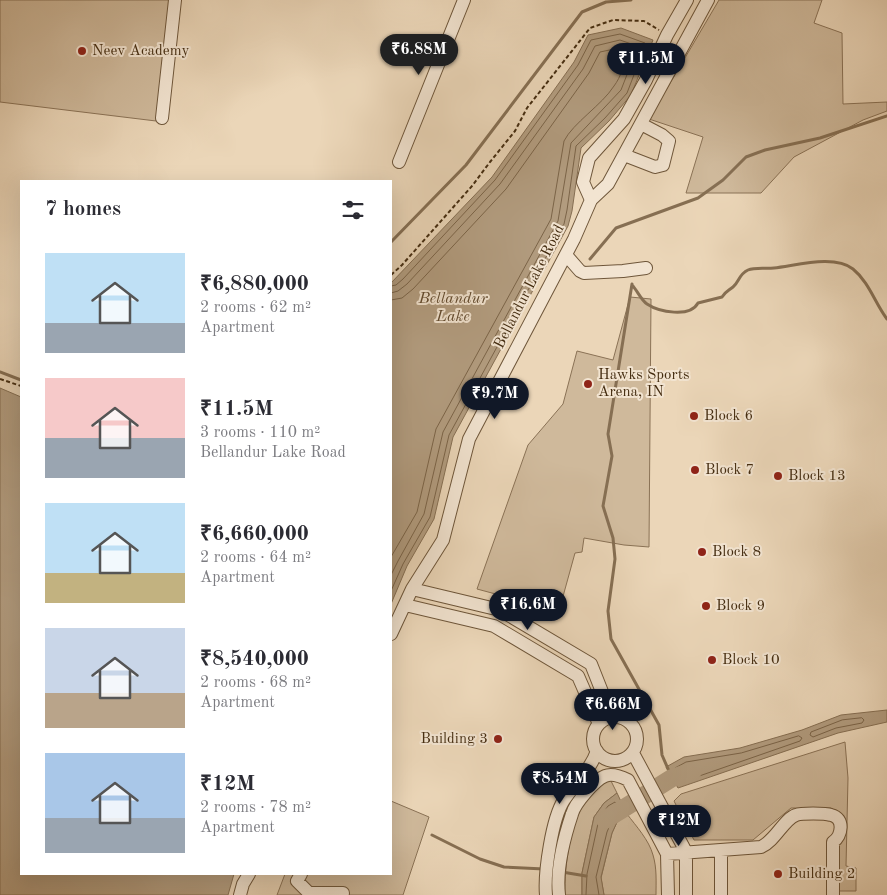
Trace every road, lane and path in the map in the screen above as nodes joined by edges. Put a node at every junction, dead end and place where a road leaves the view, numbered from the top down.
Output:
1 (175, 0) edge
2 (464, 0) edge
3 (687, 0) edge
4 (708, 0) edge
5 (667, 34) junction
6 (162, 118) dead end
7 (641, 124) junction
8 (624, 155) junction
9 (399, 162) dead end
10 (591, 200) junction
11 (566, 255) junction
12 (646, 268) dead end
13 (392, 274) edge
14 (0, 379) edge
15 (20, 386) edge
16 (412, 589) junction
17 (405, 605) junction
18 (526, 625) junction
19 (392, 632) edge
20 (517, 640) junction
21 (598, 681) junction
22 (583, 689) junction
23 (612, 717) junction
24 (599, 724) junction
25 (596, 751) junction
26 (633, 752) junction
27 (616, 762) junction
28 (622, 778) junction
29 (721, 850) junction
30 (685, 853) junction
31 (668, 854) junction
32 (248, 875) edge
33 (300, 875) edge
34 (343, 893) dead end
35 (308, 894) edge
36 (240, 895) edge
37 (546, 895) edge
38 (559, 895) edge
39 (668, 895) edge
40 (686, 895) edge
41 (721, 895) edge
42 (833, 895) edge

1 - 6 street
2 - 9 street
3 - 5 street
4 - 7 street, Bellandur Lake Road
5 - 10 street
5 - 13 path
7 - 8 street, Bellandur Lake Road
7 - 8 street
8 - 10 street, Bellandur Lake Road
10 - 11 street, Bellandur Lake Road
11 - 12 street
11 - 16 street, Bellandur Lake Road
14 - 15 path
16 - 17 street, Bellandur Lake Road
16 - 18 street
17 - 19 street, Bellandur Lake Road
17 - 20 street
18 - 20 street
18 - 21 street
20 - 22 street
21 - 22 street
21 - 23 street
22 - 24 street
23 - 24 street
23 - 26 street
24 - 25 street
25 - 27 street
25 - 37 street
26 - 27 street
26 - 30 street
27 - 28 street
28 - 31 street
28 - 38 street
29 - 30 street
29 - 41 street
29 - 42 street
30 - 31 street
30 - 40 street
31 - 39 street
32 - 36 street
33 - 35 street
34 - 35 street

